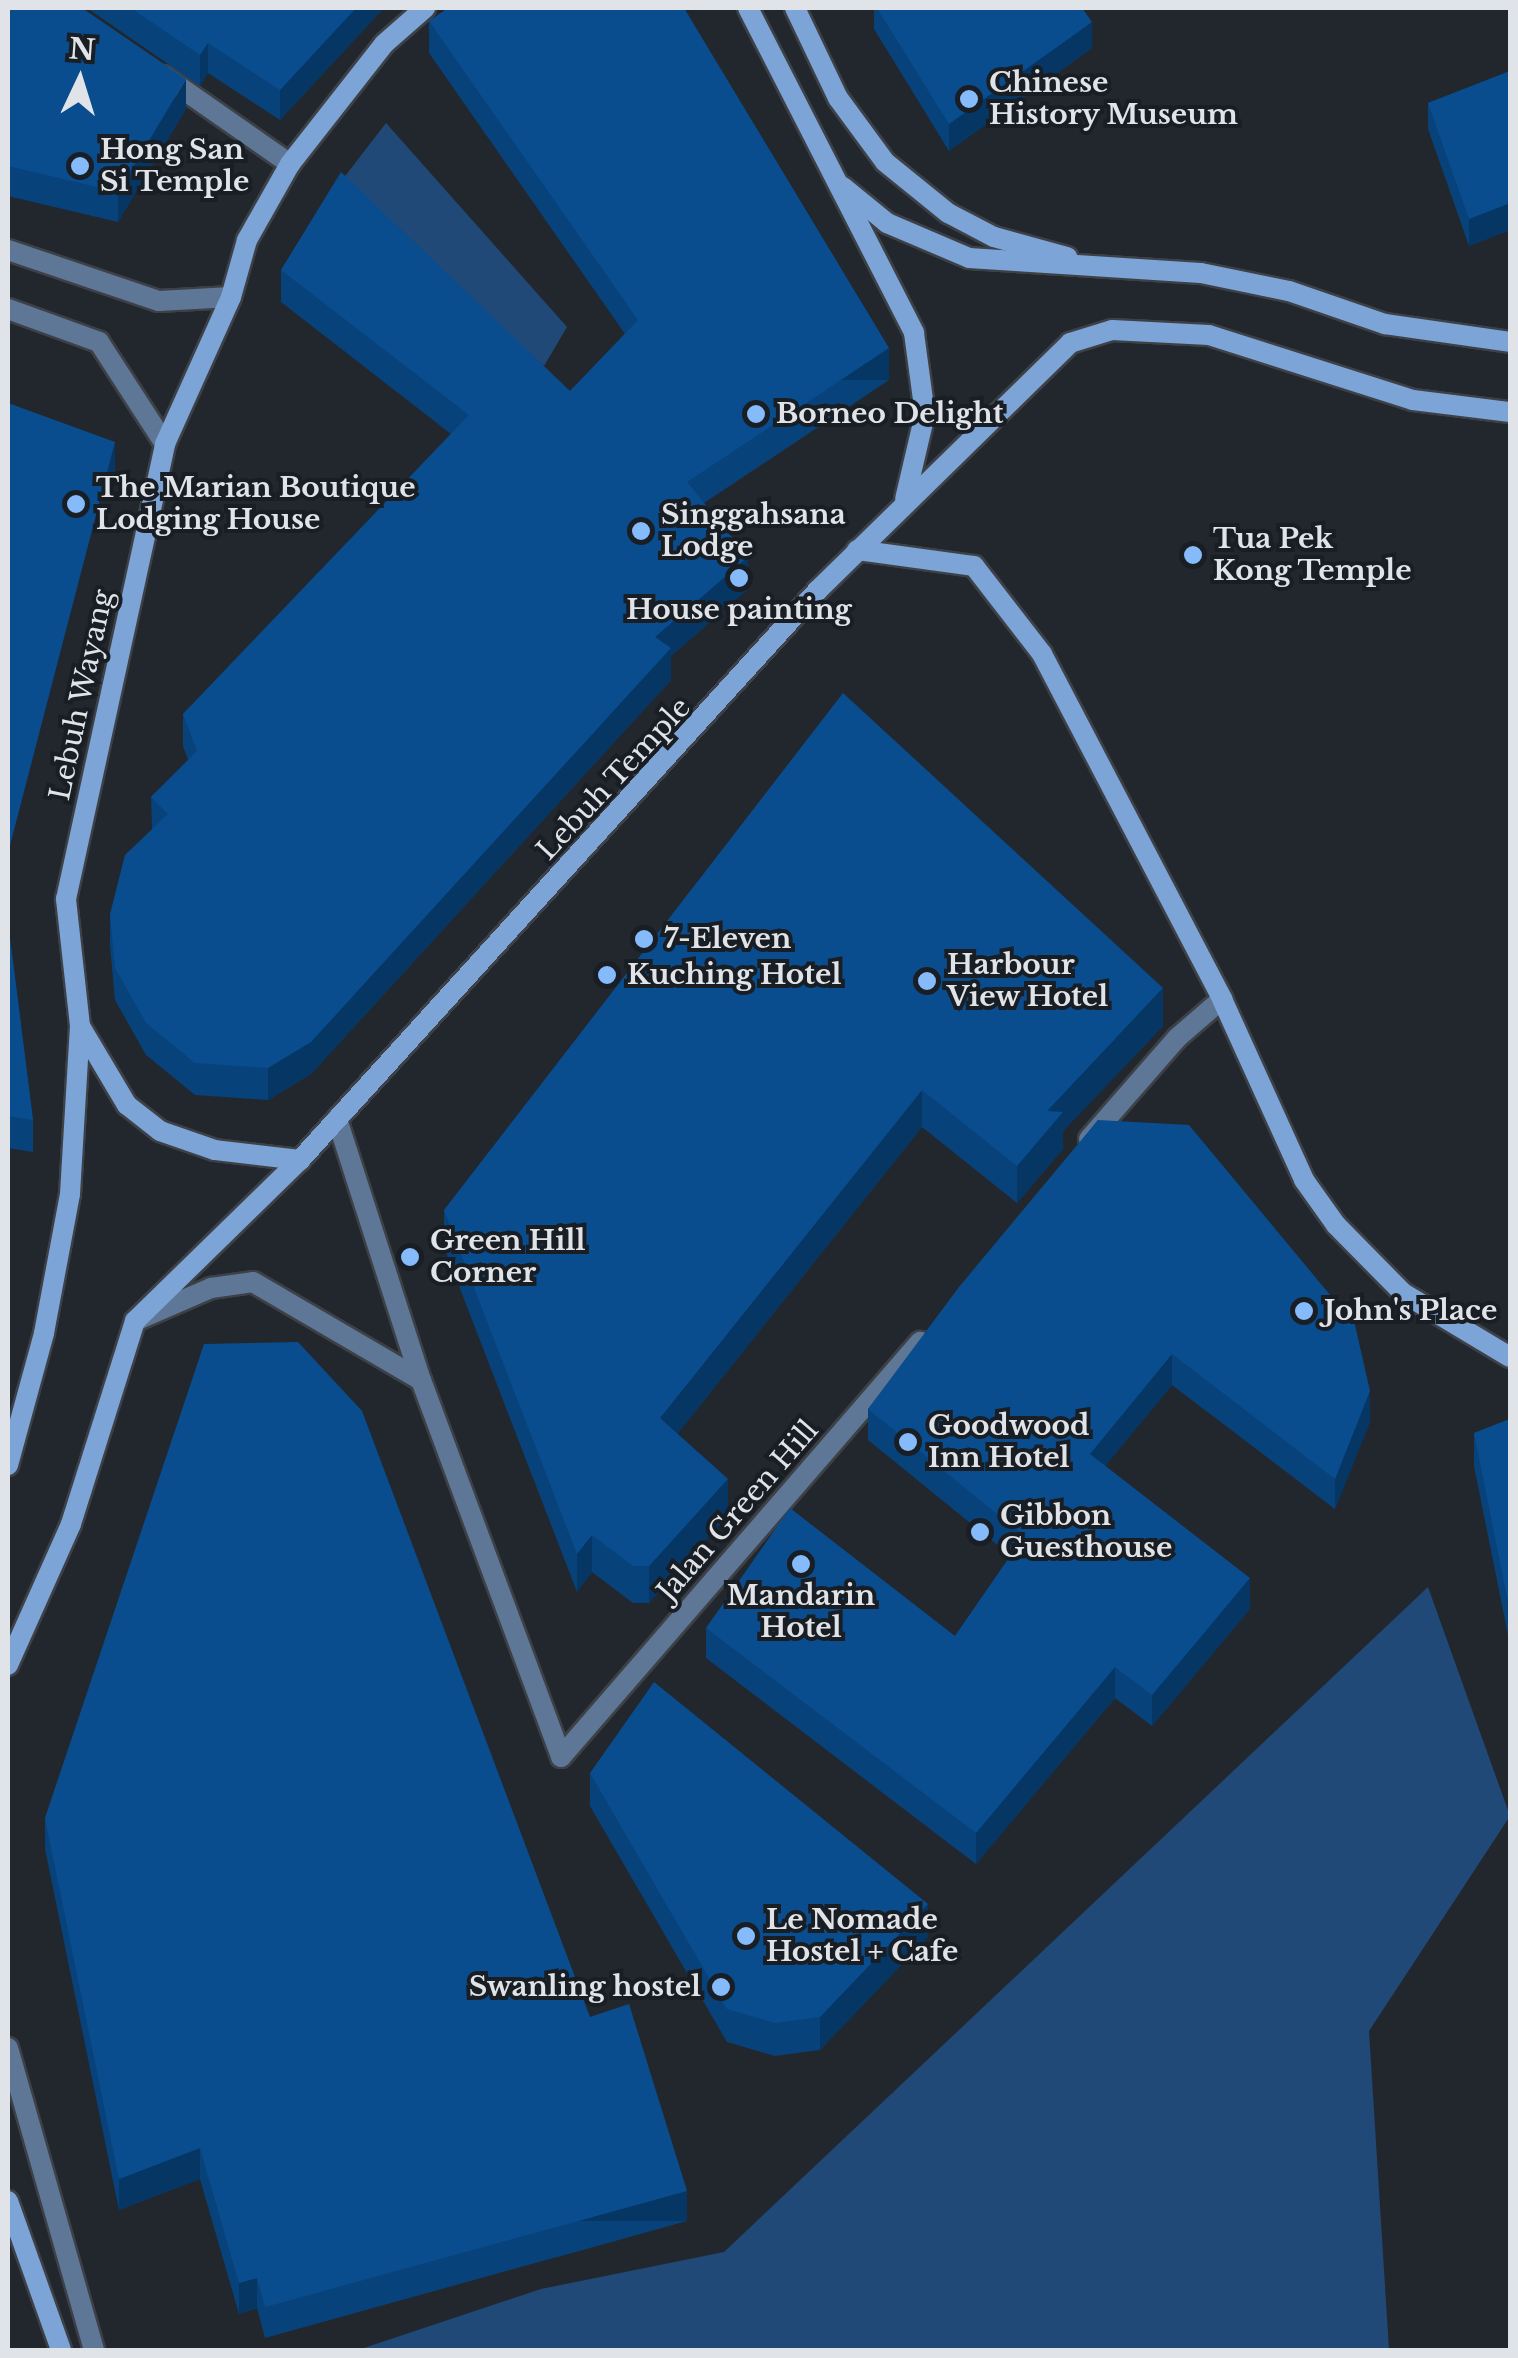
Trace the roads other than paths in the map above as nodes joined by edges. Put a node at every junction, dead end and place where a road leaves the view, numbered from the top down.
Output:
1 (425, 8) edge
2 (748, 8) edge
3 (795, 8) edge
4 (150, 66) edge
5 (290, 164) junction
6 (843, 186) junction
7 (8, 250) edge
8 (1095, 264) junction
9 (231, 297) junction
10 (8, 309) edge
11 (1510, 342) edge
12 (1510, 412) edge
13 (164, 444) junction
14 (905, 499) junction
15 (857, 550) junction
16 (1222, 999) junction
17 (80, 1026) junction
18 (337, 1118) junction
19 (1079, 1150) edge
20 (300, 1160) junction
21 (135, 1321) junction
22 (938, 1321) edge
23 (1510, 1357) edge
24 (421, 1380) junction
25 (8, 1465) edge
26 (8, 1665) edge
27 (8, 2048) edge
28 (8, 2201) edge
29 (61, 2350) edge
30 (94, 2350) edge

1 - 5 main road, Lebuh Wayang
2 - 6 main road
3 - 8 main road
4 - 5 street
5 - 9 main road, Lebuh Wayang
6 - 8 main road
6 - 14 main road
7 - 9 street
8 - 11 main road
9 - 13 main road, Lebuh Wayang
10 - 13 street
12 - 14 main road, Lebuh Temple
13 - 17 main road, Lebuh Wayang
14 - 15 main road, Lebuh Temple
15 - 16 main road
15 - 18 main road, Lebuh Temple
16 - 19 street
16 - 23 main road
17 - 20 main road
17 - 25 main road, Lebuh Wayang
18 - 20 main road, Lebuh Temple
18 - 24 street, Jalan Green Hill
20 - 21 main road
21 - 24 street
21 - 26 main road
22 - 24 street, Jalan Green Hill
27 - 30 street
28 - 29 main road

